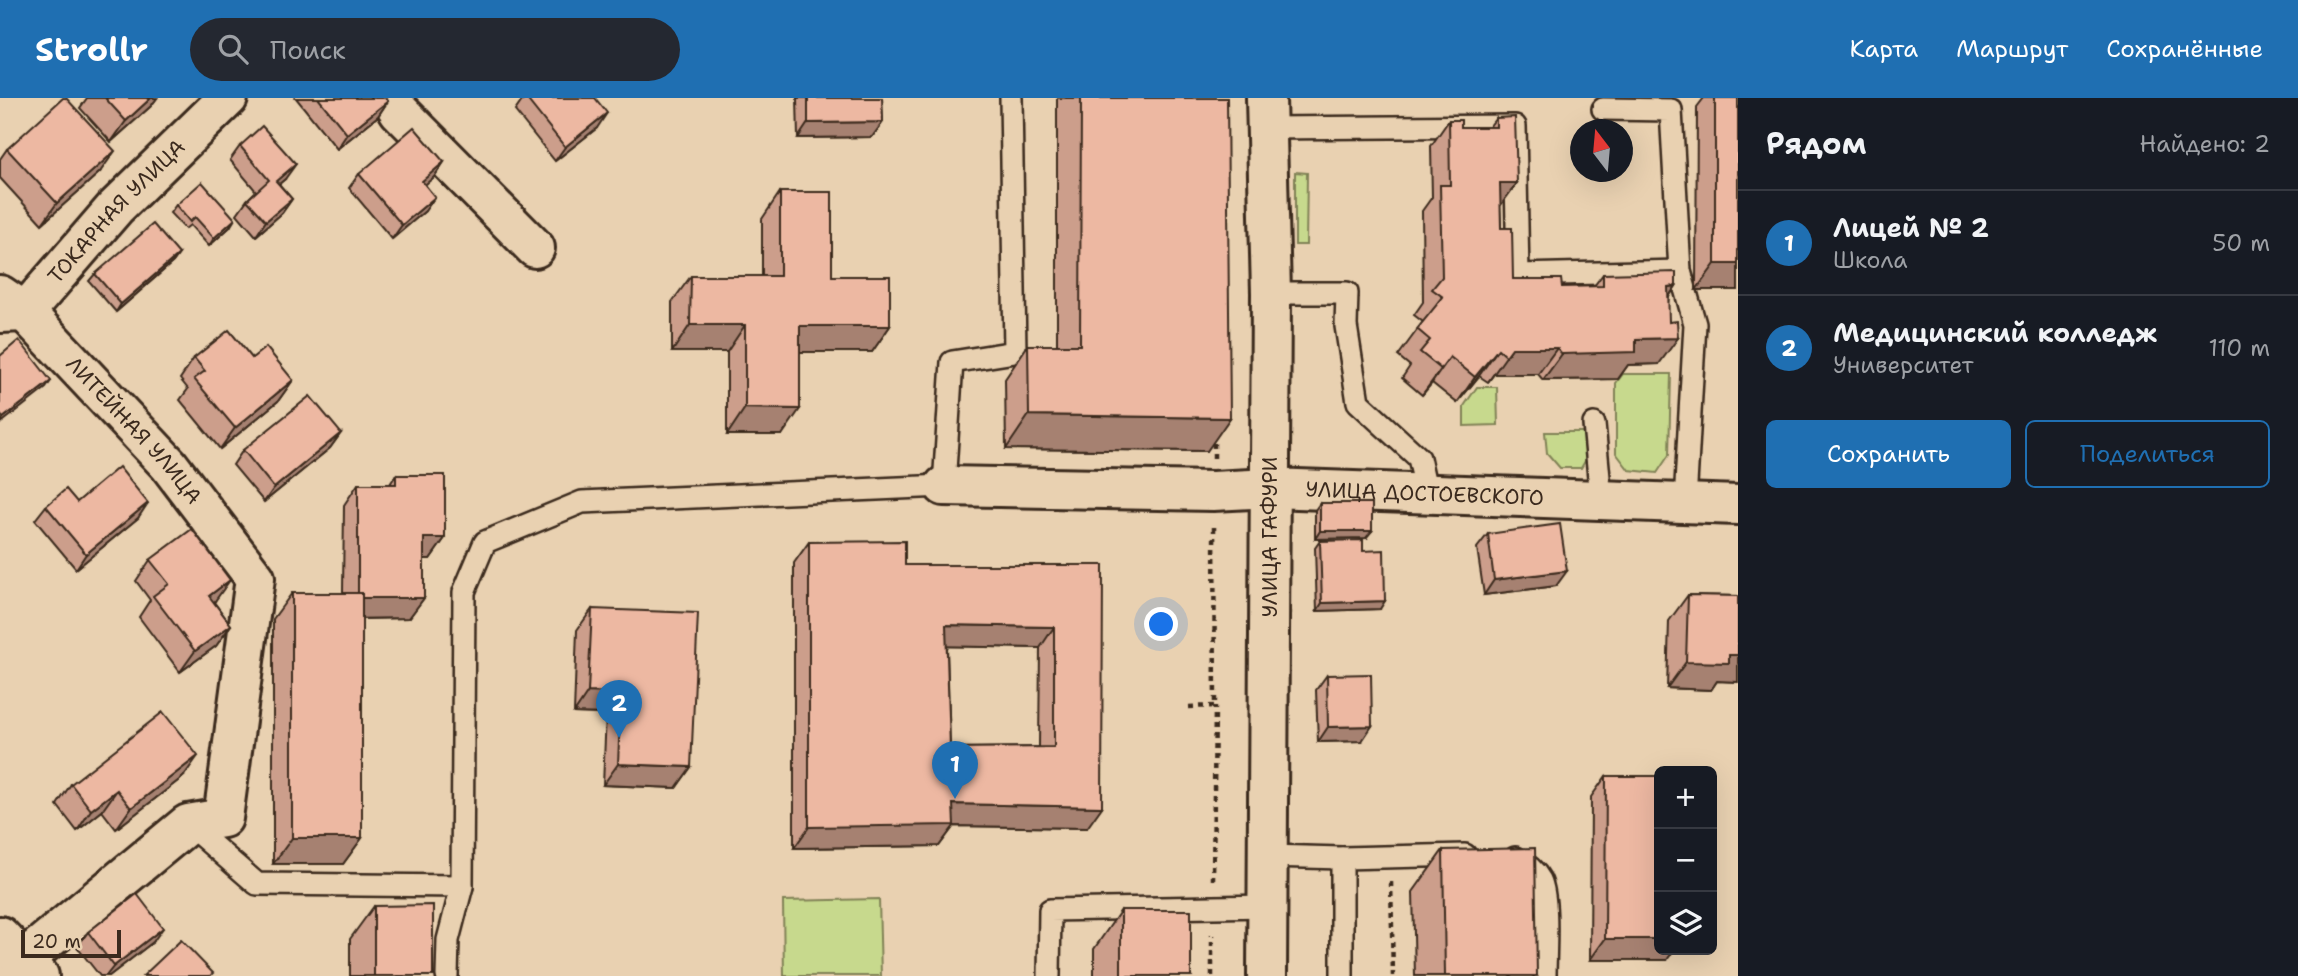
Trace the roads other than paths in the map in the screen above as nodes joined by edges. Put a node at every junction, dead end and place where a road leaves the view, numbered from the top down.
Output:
1 (228, 98) edge
2 (391, 98) edge
3 (1011, 98) edge
4 (1603, 109) dead end
5 (1266, 113) edge
6 (535, 248) dead end
7 (1680, 271) junction
8 (1271, 293) junction
9 (8, 307) edge
10 (1594, 424) dead end
11 (944, 486) junction
12 (1270, 488) junction
13 (1427, 494) junction
14 (1601, 499) junction
15 (1685, 502) junction
16 (1738, 505) edge
17 (188, 824) junction
18 (1268, 856) junction
19 (1342, 858) junction
20 (462, 886) junction
21 (1268, 906) junction
22 (17, 961) edge
23 (447, 976) edge
24 (1049, 976) edge
25 (1267, 976) edge
26 (1342, 976) edge
27 (1545, 976) edge

1 - 9 street, ТОКАРНАЯ УЛИЦА
2 - 6 street
3 - 11 lane
4 - 7 lane
5 - 7 lane
5 - 8 street, УЛИЦА ГАФУРИ
7 - 15 lane
8 - 12 street, УЛИЦА ГАФУРИ
8 - 13 lane
9 - 17 street, ЛИТЕЙНАЯ УЛИЦА
10 - 14 lane
11 - 12 street, УЛИЦА ДОСТОЕВСКОГО
11 - 20 lane
12 - 13 street, УЛИЦА ДОСТОЕВСКОГО
12 - 18 street, УЛИЦА ГАФУРИ
13 - 14 street, УЛИЦА ДОСТОЕВСКОГО
14 - 15 street, УЛИЦА ДОСТОЕВСКОГО
15 - 16 street, УЛИЦА ДОСТОЕВСКОГО
17 - 20 lane
17 - 22 street
18 - 19 lane
18 - 21 street, УЛИЦА ГАФУРИ
19 - 26 lane
19 - 27 lane
20 - 23 lane
21 - 24 lane
21 - 25 street, УЛИЦА ГАФУРИ

